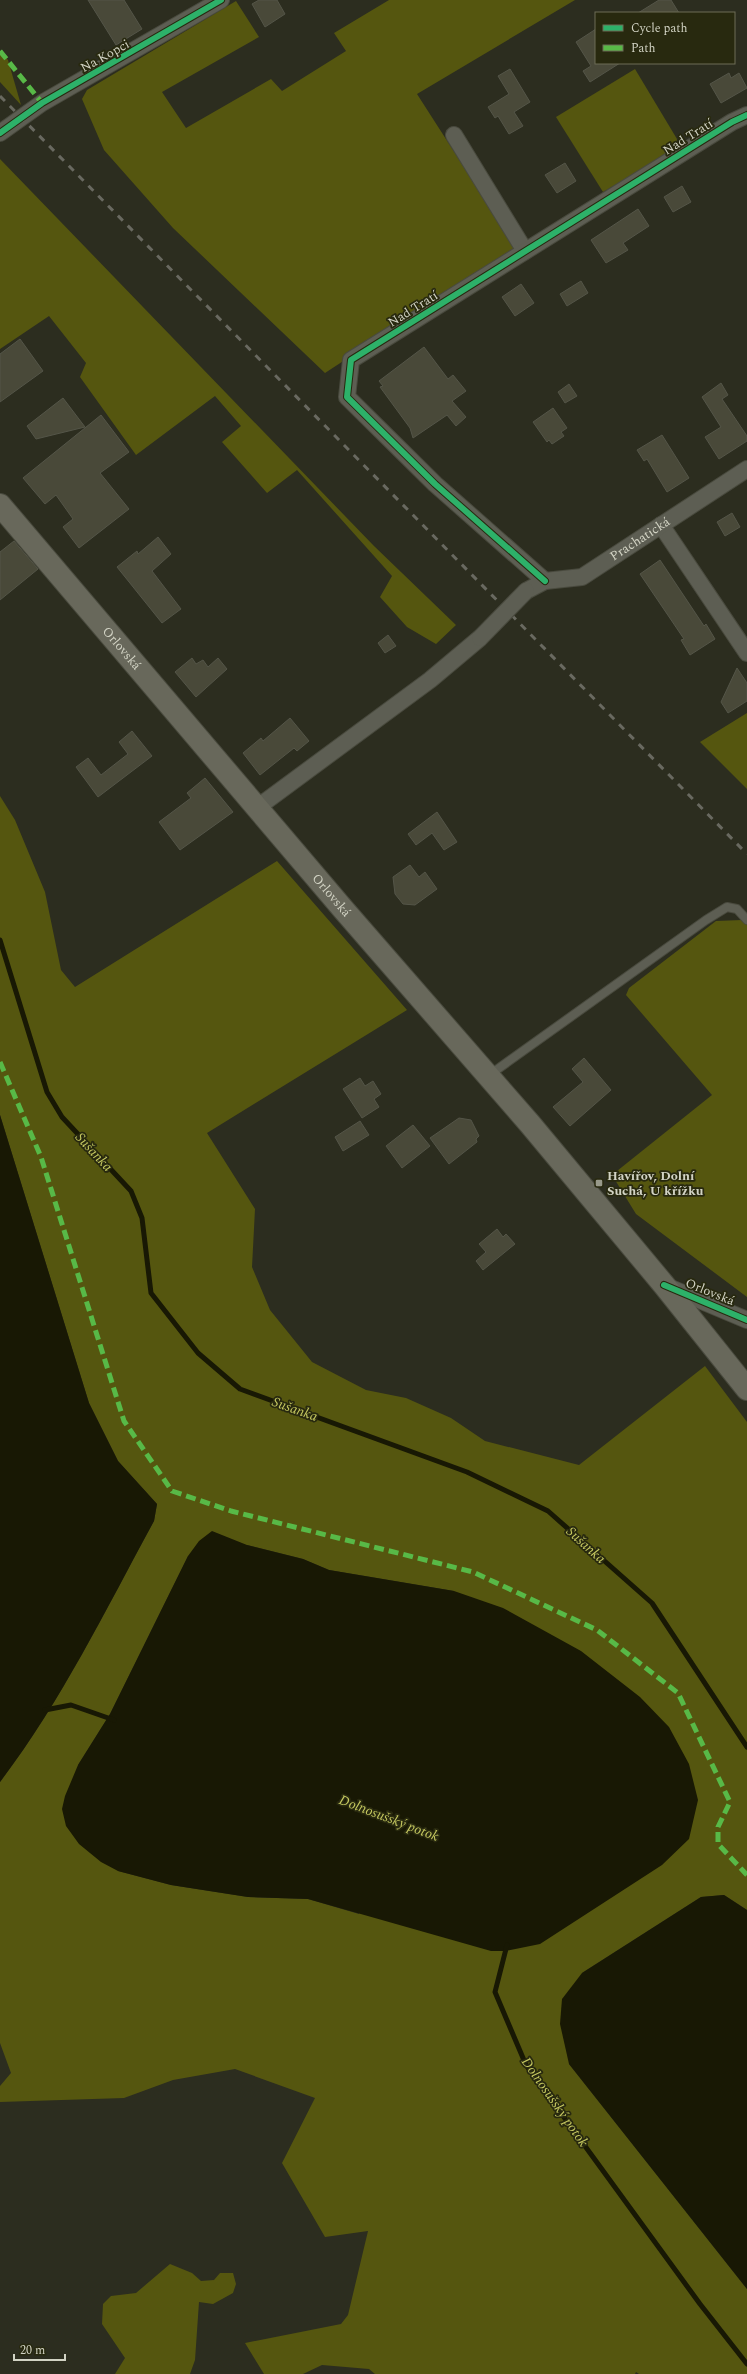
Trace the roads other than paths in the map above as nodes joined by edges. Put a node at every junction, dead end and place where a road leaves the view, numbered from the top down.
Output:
1 (221, 0) edge
2 (747, 115) edge
3 (0, 133) edge
4 (454, 135) dead end
5 (525, 251) junction
6 (747, 468) edge
7 (0, 505) edge
8 (661, 525) junction
9 (545, 581) junction
10 (747, 653) edge
11 (258, 807) junction
12 (747, 920) edge
13 (488, 1076) junction
14 (664, 1285) junction
15 (747, 1320) edge
16 (747, 1389) edge

1 - 3 street, Na Kopci
2 - 5 street, Nad Tratí
4 - 5 street
5 - 9 street, Nad Tratí
6 - 8 street, Prachatická
7 - 11 main road, Orlovská
8 - 9 street, Prachatická
8 - 10 street
9 - 11 street, Prachatická, bridge
11 - 13 main road, Orlovská
12 - 13 lane
13 - 14 main road, Orlovská
14 - 15 street, Orlovská
14 - 16 main road, Orlovská

